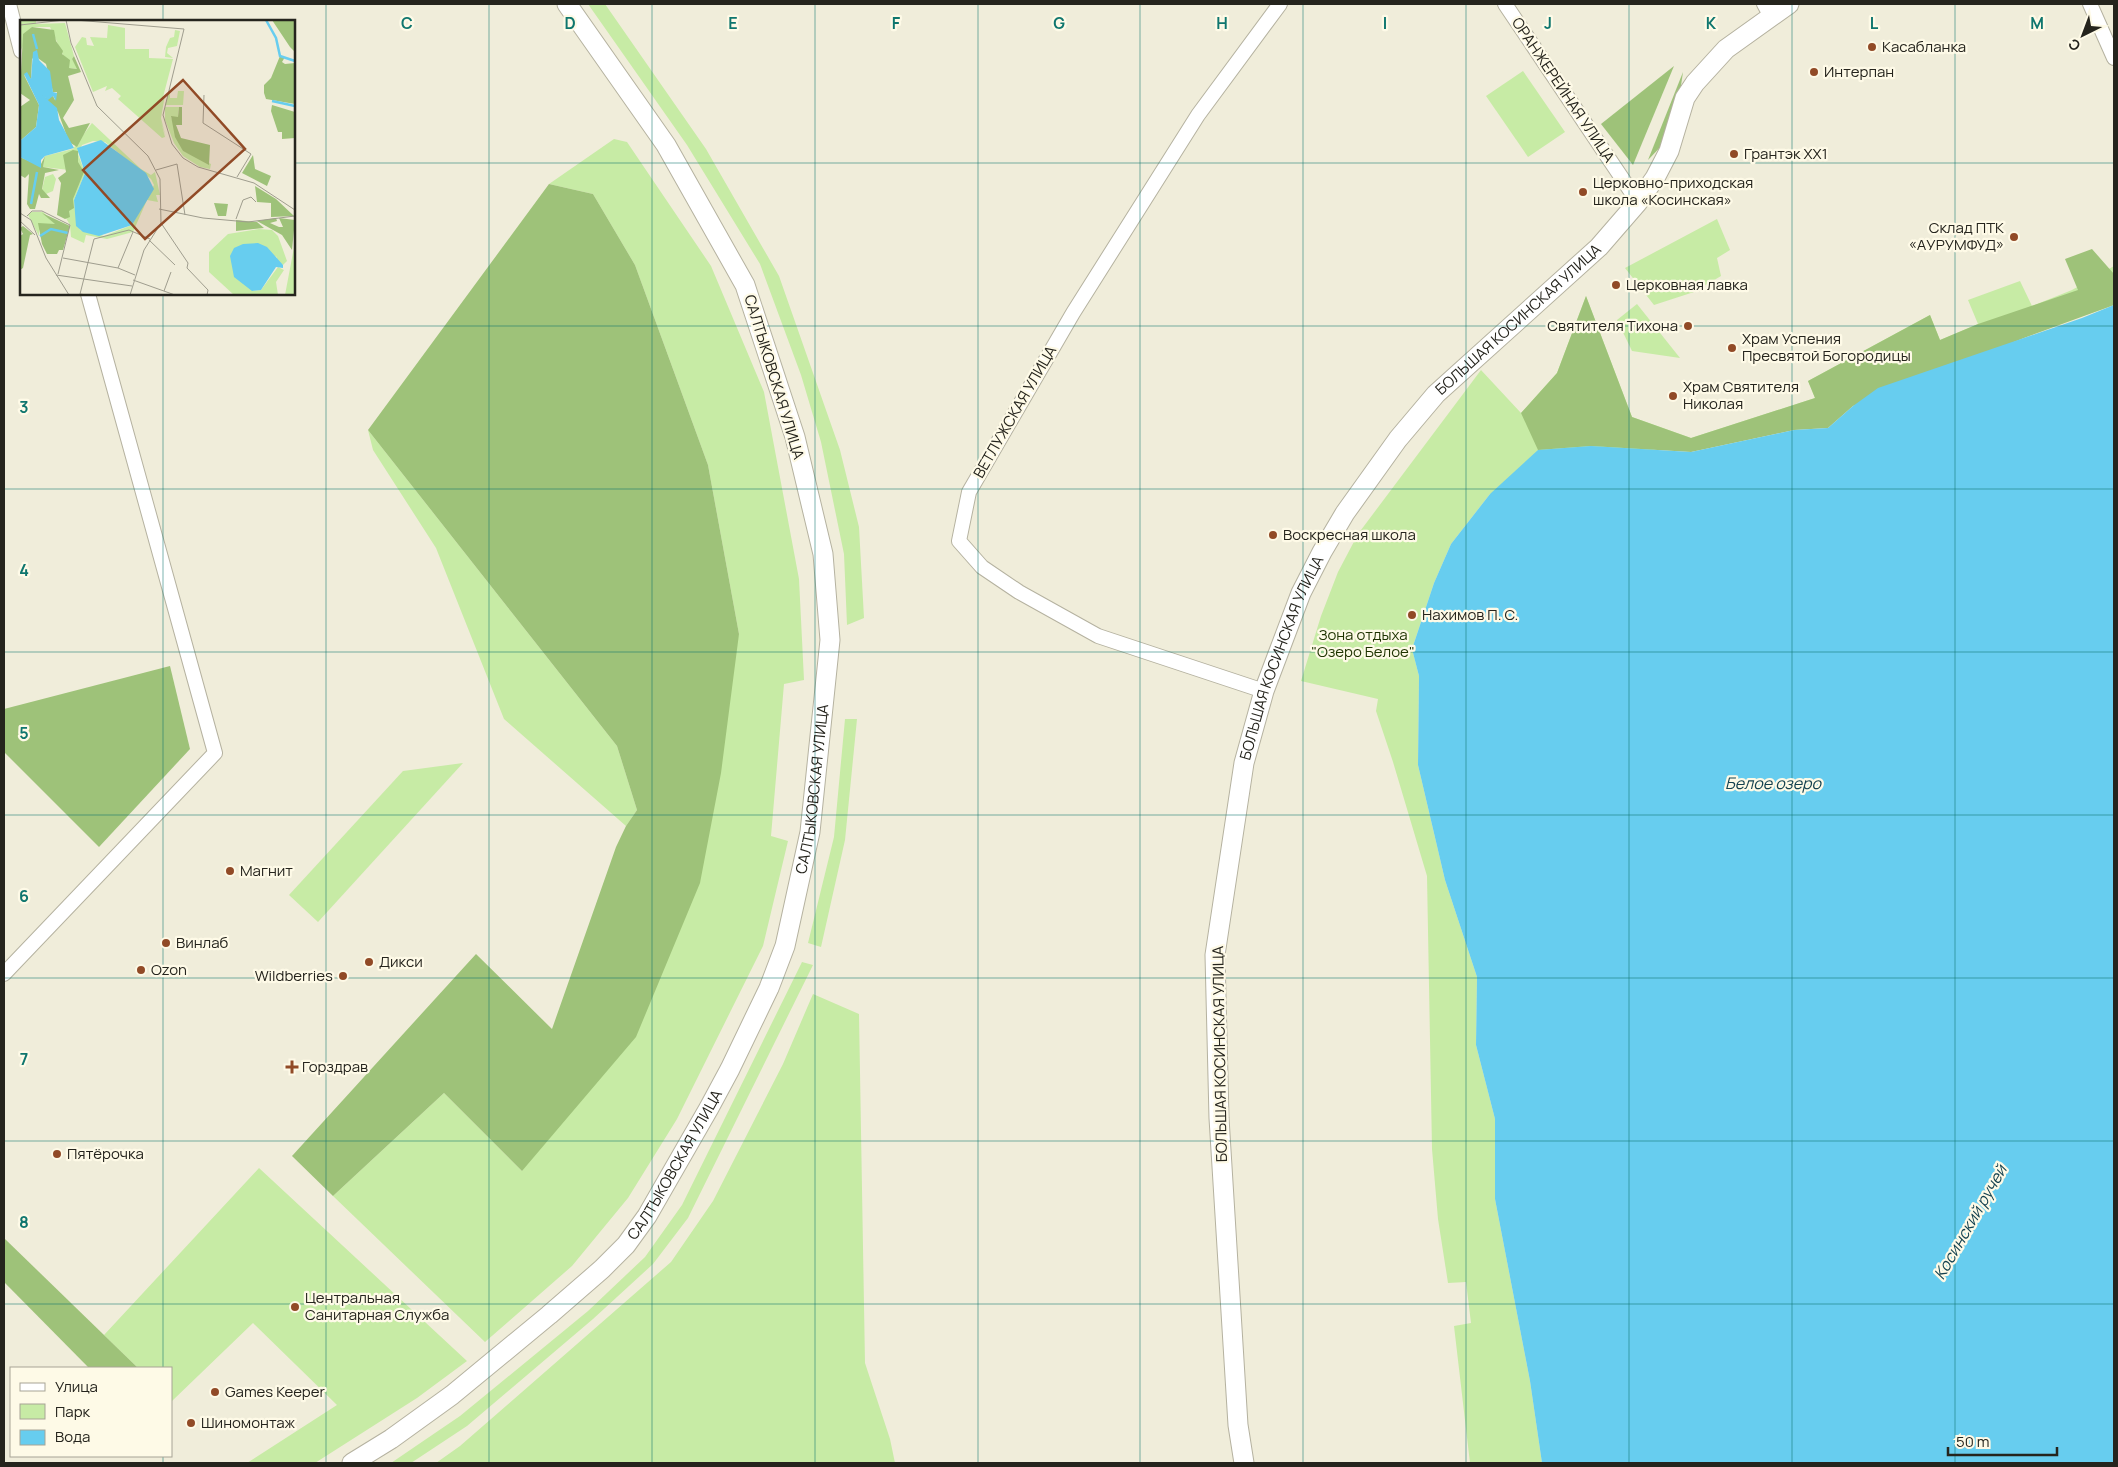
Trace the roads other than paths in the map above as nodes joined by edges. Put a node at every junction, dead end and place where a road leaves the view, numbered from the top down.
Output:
1 (10, 4) edge
2 (567, 4) edge
3 (1280, 4) edge
4 (1505, 4) edge
5 (1789, 4) edge
6 (2090, 4) edge
7 (1767, 10) edge
8 (20, 47) edge
9 (2114, 58) edge
10 (1638, 202) junction
11 (88, 295) edge
12 (1264, 691) junction
13 (4, 974) edge
14 (352, 1463) edge
15 (1244, 1463) edge

1 - 8 street
2 - 14 main road, САЛТЫКОВСКАЯ УЛИЦА
3 - 12 street, ВЕТЛУЖСКАЯ УЛИЦА
4 - 10 street, ОРАНЖЕРЕЙНАЯ УЛИЦА
5 - 7 main road, БОЛЬШАЯ КОСИНСКАЯ УЛИЦА
6 - 9 street
7 - 10 main road, БОЛЬШАЯ КОСИНСКАЯ УЛИЦА
10 - 12 main road, БОЛЬШАЯ КОСИНСКАЯ УЛИЦА
11 - 13 street
12 - 15 main road, БОЛЬШАЯ КОСИНСКАЯ УЛИЦА

